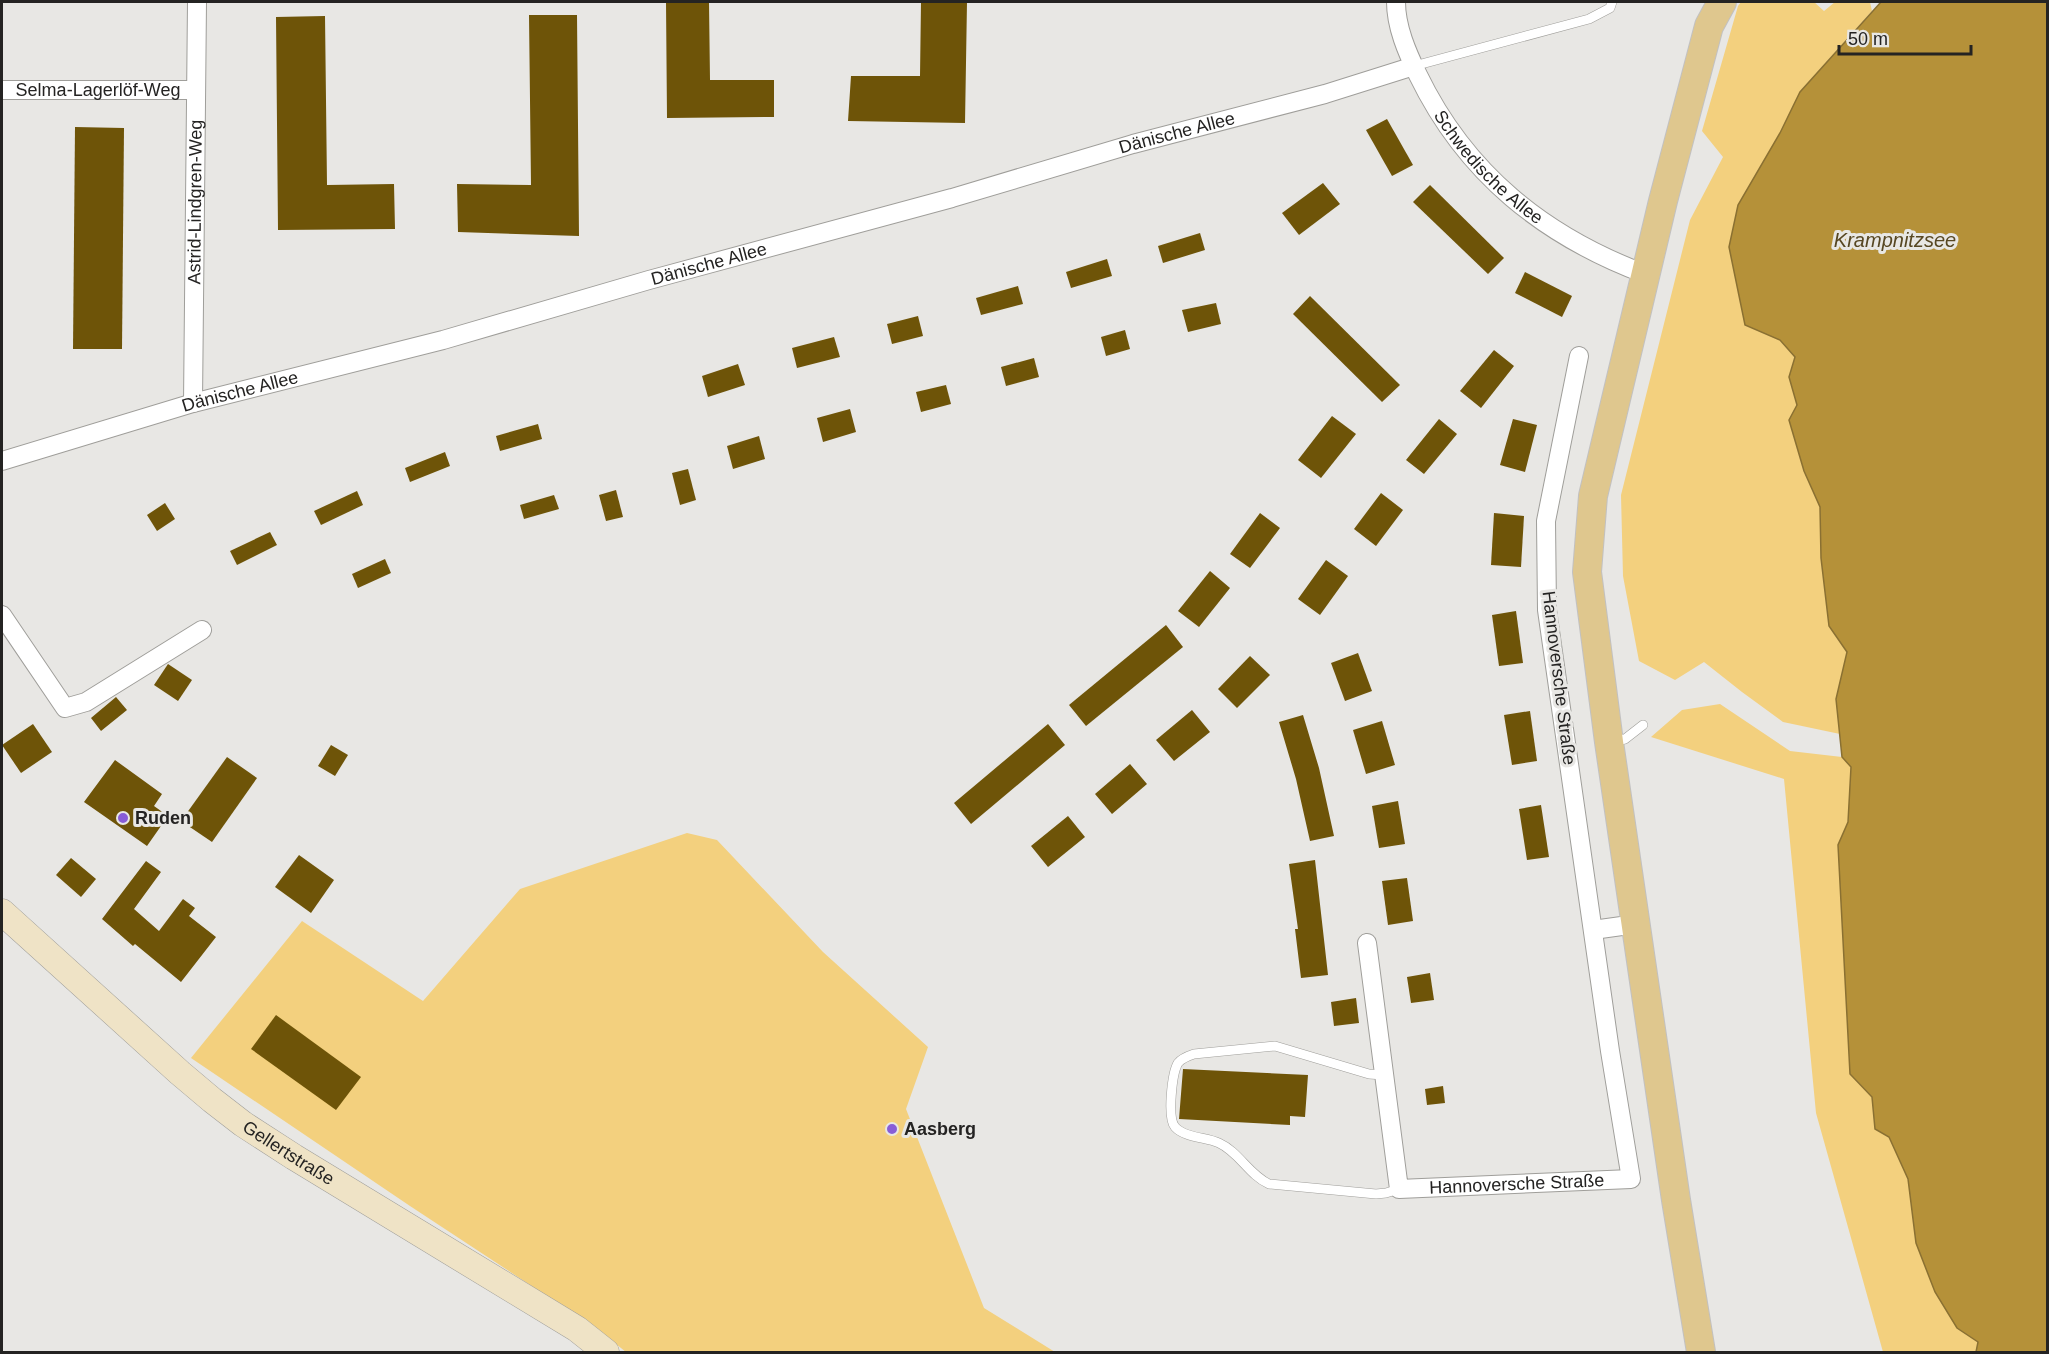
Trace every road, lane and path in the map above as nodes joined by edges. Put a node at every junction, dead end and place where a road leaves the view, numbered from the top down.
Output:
1 (196, 2) edge
2 (1396, 2) edge
3 (1612, 2) edge
4 (1722, 2) edge
5 (1414, 66) junction
6 (2, 90) edge
7 (195, 90) junction
8 (1645, 274) junction
9 (1579, 356) dead end
10 (193, 403) junction
11 (2, 461) edge
12 (2, 615) edge
13 (202, 630) dead end
14 (1643, 725) dead end
15 (1609, 742) junction
16 (2, 912) edge
17 (1636, 924) junction
18 (1593, 930) junction
19 (1367, 943) dead end
20 (1384, 1075) junction
21 (1399, 1189) junction
22 (606, 1353) edge
23 (1701, 1353) edge

1 - 7 street, Astrid-Lindgren-Weg
2 - 5 street, Schwedische Allee
3 - 5 lane
4 - 8 main road
5 - 8 street, Schwedische Allee
5 - 10 street, Dänische Allee
6 - 7 street, Selma-Lagerlöf-Weg
7 - 10 street, Astrid-Lindgren-Weg
8 - 15 main road
9 - 18 street, Hannoversche Straße
10 - 11 street, Dänische Allee
12 - 13 street
14 - 15 lane
15 - 17 main road
16 - 22 street, Gellertstraße
17 - 18 street
17 - 23 main road
18 - 21 street, Hannoversche Straße
19 - 20 street
20 - 21 street
20 - 21 lane

